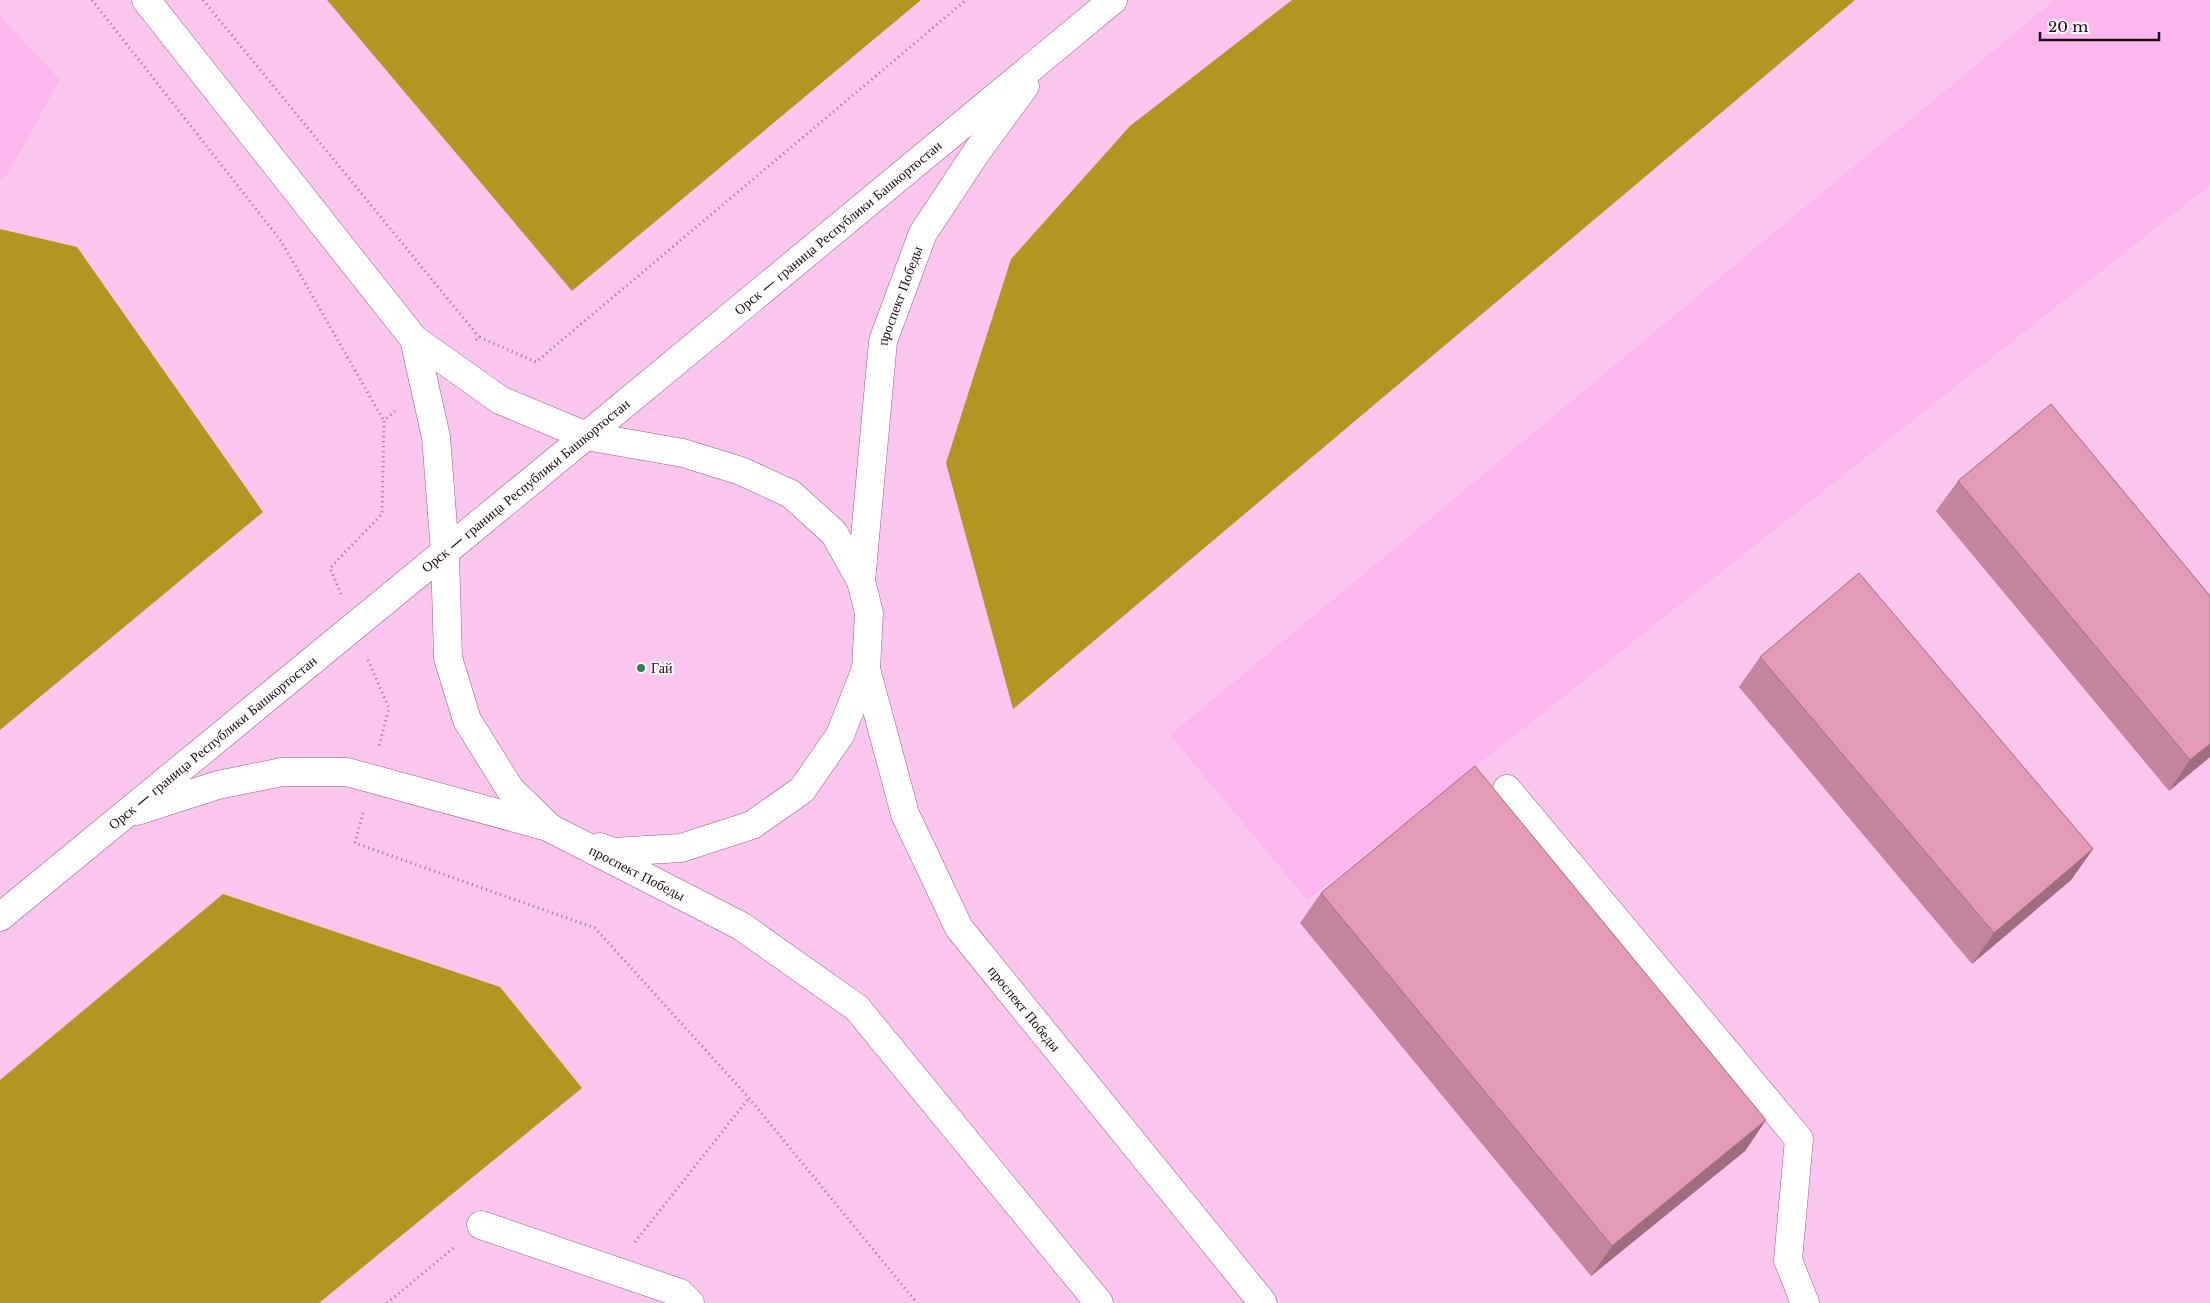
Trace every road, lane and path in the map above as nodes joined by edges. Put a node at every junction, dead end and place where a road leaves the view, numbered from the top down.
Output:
1 (92, 0) edge
2 (146, 0) edge
3 (203, 0) edge
4 (966, 0) edge
5 (1113, 0) edge
6 (1050, 53) junction
7 (479, 337) junction
8 (414, 339) junction
9 (449, 364) junction
10 (424, 385) junction
11 (384, 421) junction
12 (586, 436) junction
13 (445, 552) junction
14 (861, 581) junction
15 (354, 626) junction
16 (866, 669) junction
17 (371, 779) junction
18 (1507, 789) dead end
19 (123, 815) junction
20 (548, 827) junction
21 (0, 917) edge
22 (749, 1098) junction
23 (482, 1225) joint
24 (613, 1270) junction
25 (387, 1303) edge
26 (690, 1303) edge
27 (917, 1303) edge
28 (1099, 1303) edge
29 (1263, 1303) edge
30 (1805, 1303) edge

1 - 11 path
2 - 8 main road
3 - 7 path
4 - 7 path
5 - 6 main road
6 - 12 main road, Орск — граница Республики Башкортостан
6 - 14 main road, проспект Победы
7 - 9 path
8 - 9 main road
8 - 10 main road
9 - 12 main road
10 - 11 path
10 - 13 main road
11 - 15 path
12 - 13 main road, Орск — граница Республики Башкортостан
12 - 14 main road
13 - 15 main road, Орск — граница Республики Башкортостан
13 - 20 main road
14 - 16 main road
15 - 17 path
15 - 19 main road, Орск — граница Республики Башкортостан
16 - 20 main road
16 - 29 main road, проспект Победы
17 - 19 main road
17 - 20 main road
17 - 22 path
18 - 30 main road
19 - 21 main road, Орск — граница Республики Башкортостан
20 - 28 main road, проспект Победы
22 - 24 path
22 - 27 path
23 - 24 main road
23 - 25 path
24 - 26 main road

